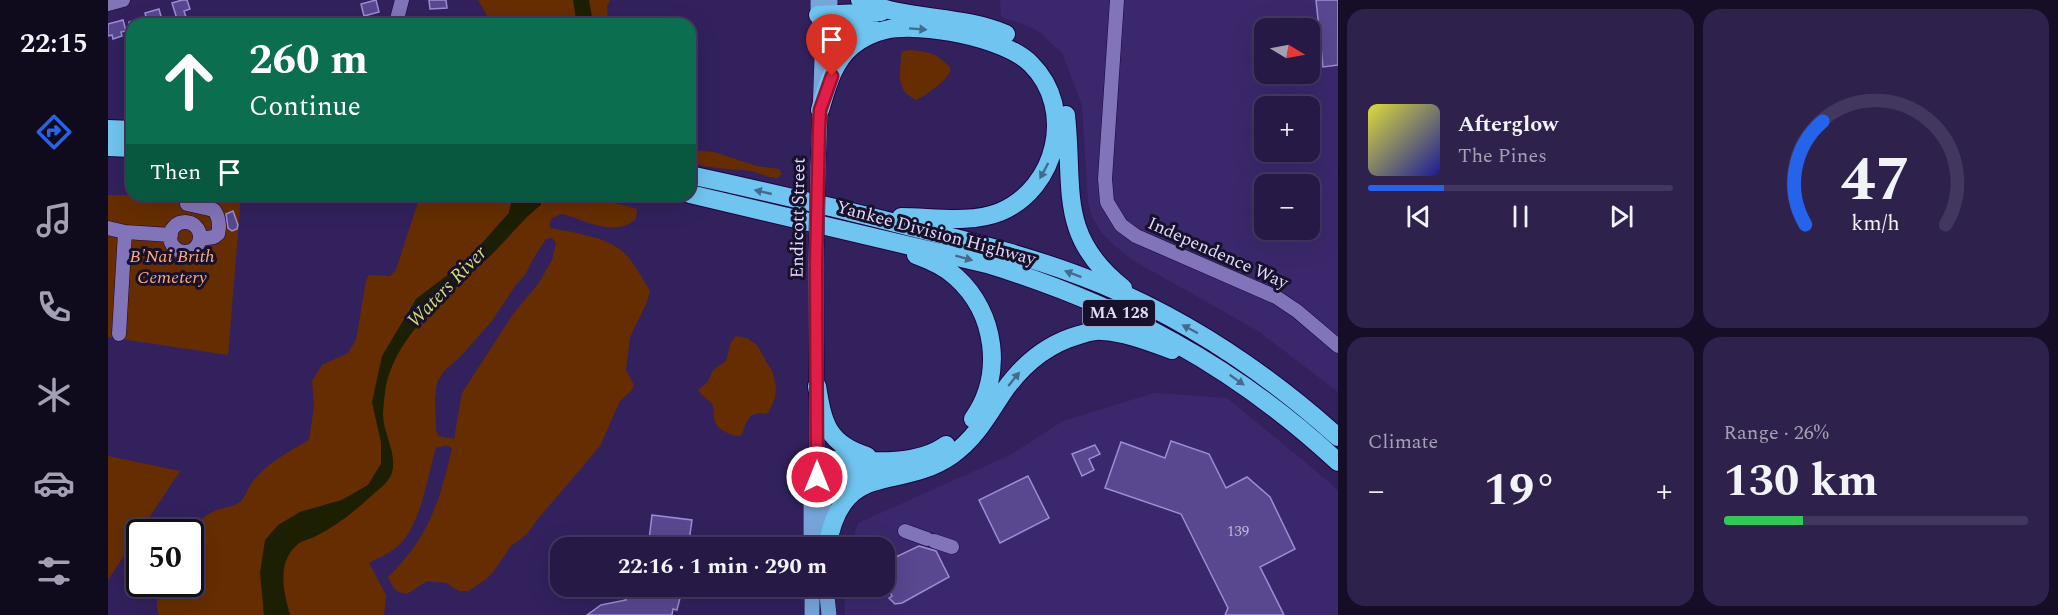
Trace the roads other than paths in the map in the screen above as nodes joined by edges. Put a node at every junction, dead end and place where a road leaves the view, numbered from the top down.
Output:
1 (123, 0) edge
2 (402, 0) edge
3 (860, 0) edge
4 (1117, 0) edge
5 (108, 4) edge
6 (824, 12) edge
7 (901, 12) junction
8 (397, 18) edge
9 (886, 30) junction
10 (820, 110) junction
11 (108, 129) edge
12 (126, 130) edge
13 (108, 147) edge
14 (126, 148) edge
15 (696, 177) edge
16 (696, 195) edge
17 (187, 201) edge
18 (192, 201) edge
19 (868, 216) junction
20 (185, 222) junction
21 (108, 228) edge
22 (124, 232) junction
23 (171, 235) junction
24 (867, 235) junction
25 (200, 239) junction
26 (115, 284) edge
27 (1146, 306) junction
28 (119, 334) dead end
29 (1338, 346) edge
30 (1209, 362) junction
31 (817, 386) junction
32 (1338, 437) edge
33 (1338, 462) edge
34 (817, 468) junction
35 (890, 469) junction
36 (905, 531) dead end
37 (811, 537) edge
38 (826, 537) edge
39 (829, 537) edge
40 (952, 547) dead end
41 (812, 597) edge
42 (827, 597) edge
43 (812, 615) edge
44 (829, 615) edge

1 - 5 street
2 - 8 street
3 - 7 highway
4 - 29 street, Independence Way
6 - 7 highway
6 - 9 highway
6 - 10 main road, Endicott Street
7 - 27 highway
9 - 10 highway
9 -> 19 highway
10 - 31 main road, Endicott Street, bridge
11 - 12 highway
13 - 14 highway
19 -> 15 highway, Yankee Division Highway / MA 128
16 - 24 highway, Yankee Division Highway / MA 128
17 - 20 street
18 - 25 street
27 -> 19 highway, Yankee Division Highway / MA 128
20 - 23 street
20 - 25 street
21 - 22 street
22 - 23 street
22 - 26 street
23 - 25 street
24 -> 30 highway, Yankee Division Highway / MA 128
24 - 35 highway
26 - 28 street
32 -> 27 highway, Yankee Division Highway / MA 128
30 -> 33 highway, Yankee Division Highway / MA 128
35 -> 30 highway
31 - 34 main road, Endicott Street
31 - 35 highway
34 - 35 highway
34 - 37 main road, Endicott Street
34 - 38 main road, Endicott Street
35 - 39 highway
36 - 40 street
41 - 43 main road
42 - 44 main road

